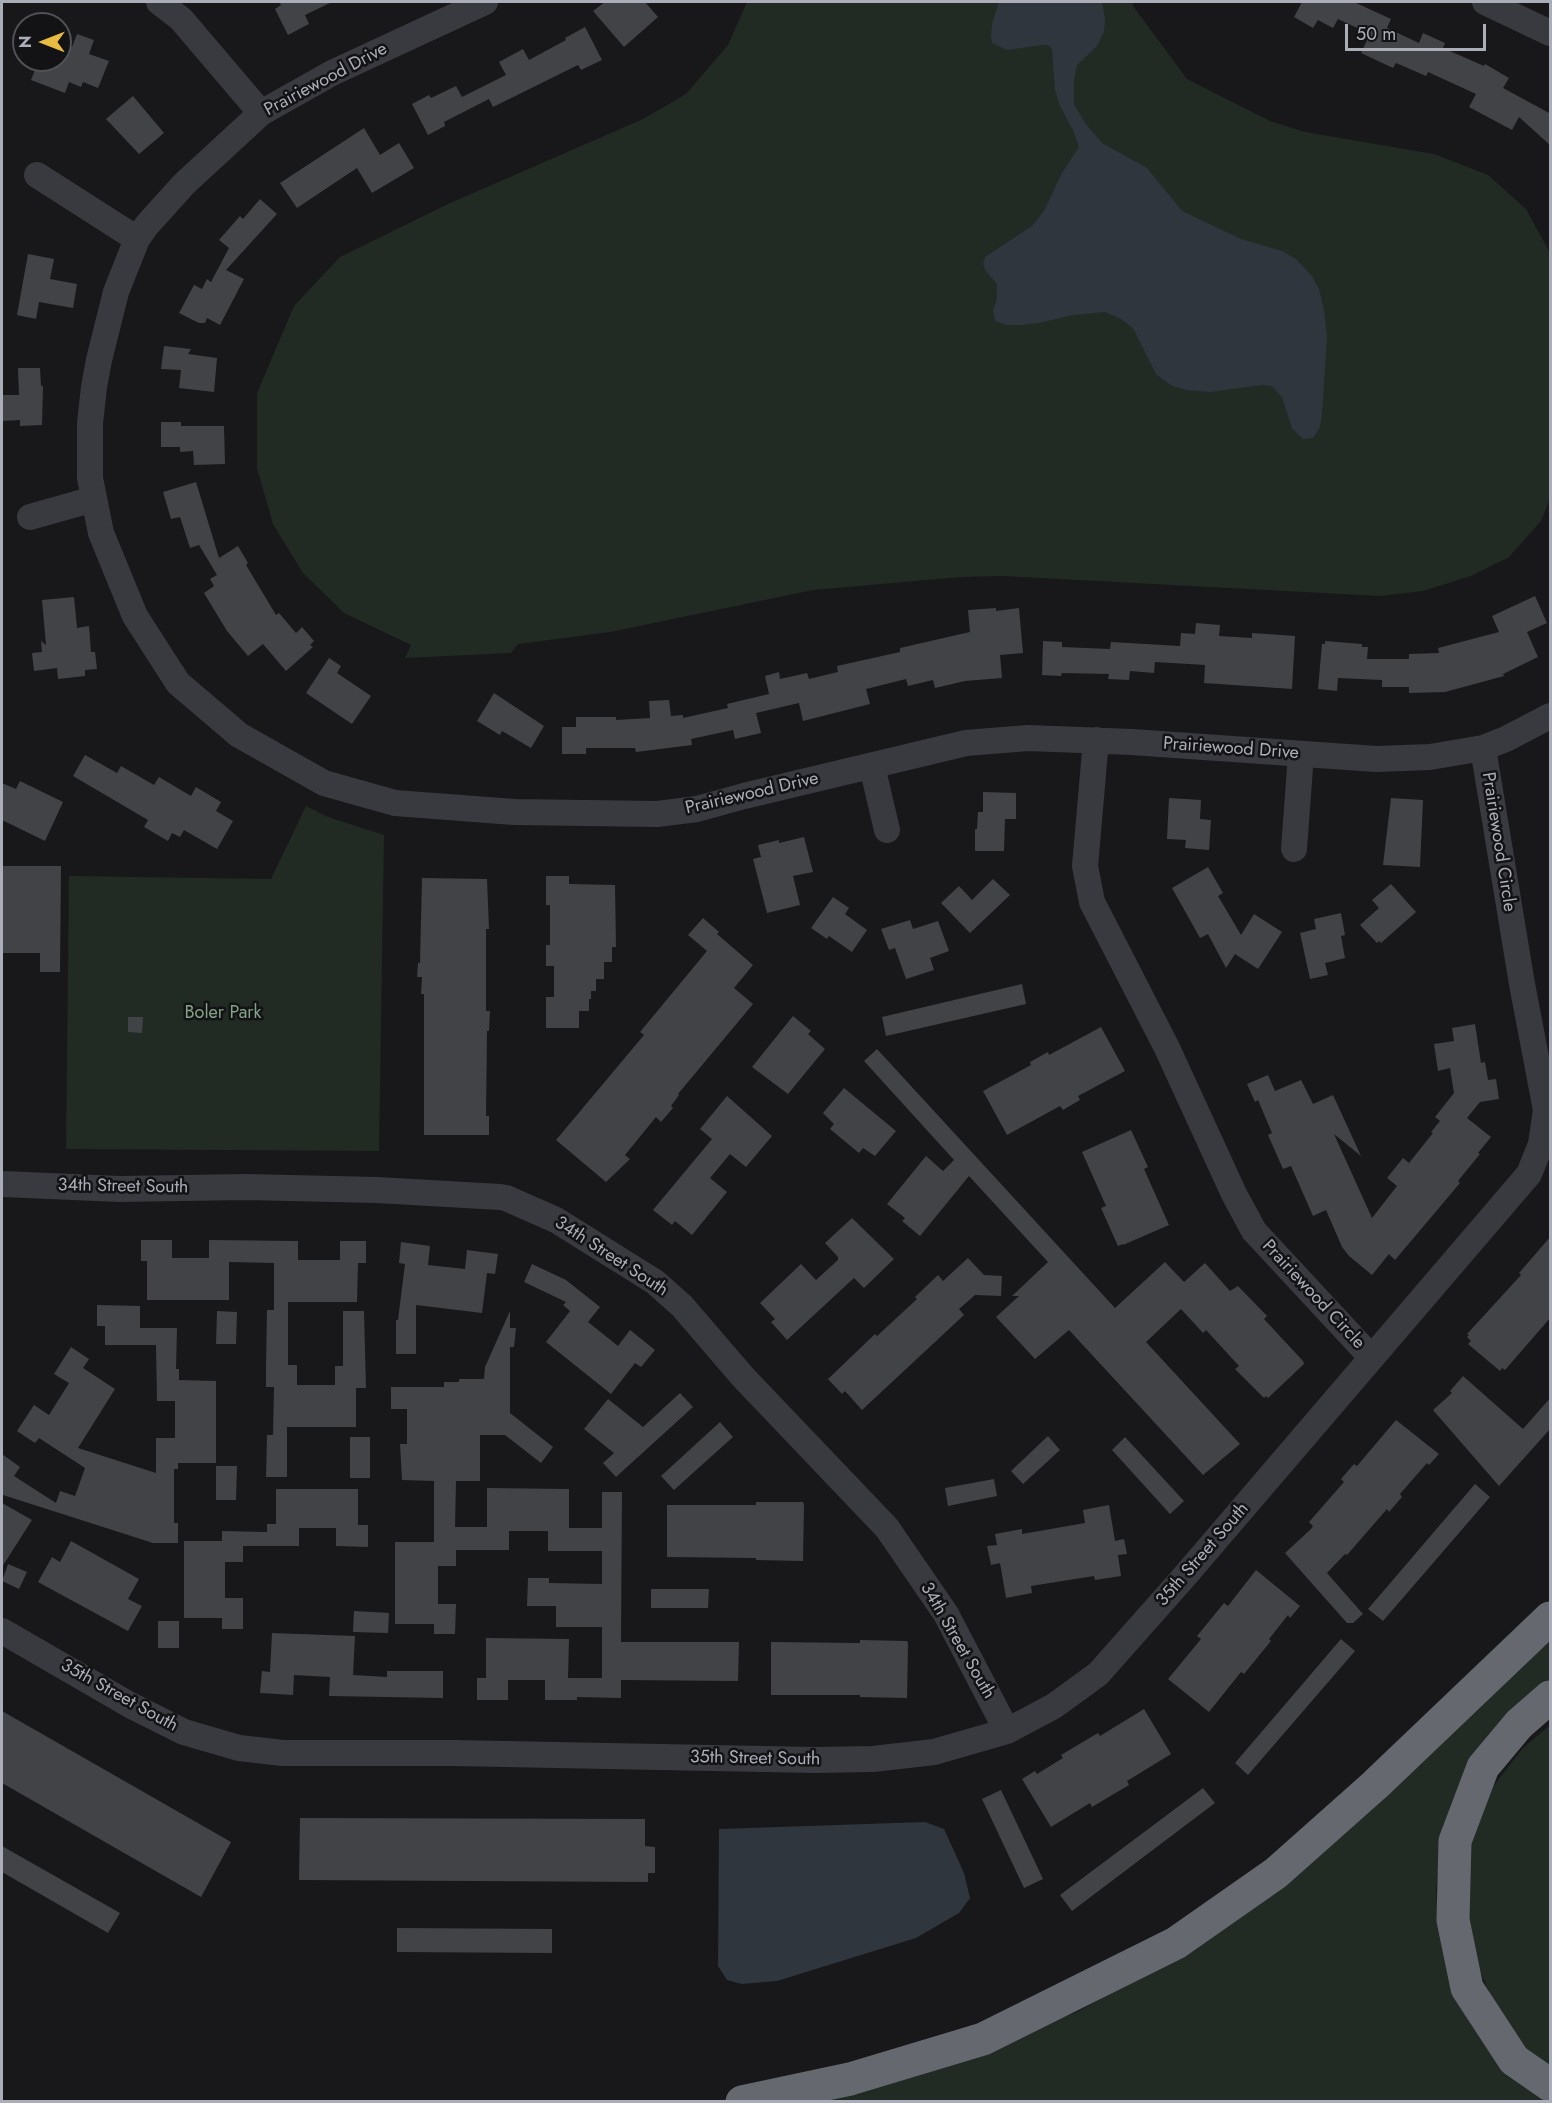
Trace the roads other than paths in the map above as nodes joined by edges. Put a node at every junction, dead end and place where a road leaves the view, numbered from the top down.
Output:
1 (159, 2) edge
2 (485, 2) edge
3 (1485, 2) edge
4 (1551, 33) edge
5 (261, 113) junction
6 (37, 175) dead end
7 (137, 239) junction
8 (94, 500) junction
9 (30, 518) dead end
10 (1551, 716) edge
11 (1096, 740) junction
12 (1483, 748) junction
13 (1300, 754) junction
14 (872, 766) junction
15 (887, 830) dead end
16 (1294, 849) dead end
17 (2, 1184) edge
18 (1371, 1357) junction
19 (1551, 1618) edge
20 (2, 1631) edge
21 (1551, 1696) edge
22 (1007, 1731) junction
23 (1551, 2085) edge
24 (742, 2102) edge

1 - 5 street
2 - 5 street, Prairiewood Drive
3 - 4 street
5 - 7 street, Prairiewood Drive
6 - 7 street
7 - 8 street, Prairiewood Drive
8 - 9 street
8 - 14 street, Prairiewood Drive
10 - 12 street, Prairiewood Drive
11 - 13 street, Prairiewood Drive
11 - 14 street, Prairiewood Drive
11 - 18 street, Prairiewood Circle
12 - 13 street, Prairiewood Drive
12 - 18 street, Prairiewood Circle
13 - 16 street
14 - 15 street
17 - 22 street, 34th Street South
18 - 22 street, 35th Street South
19 - 24 highway
20 - 22 street, 35th Street South
21 - 23 highway

